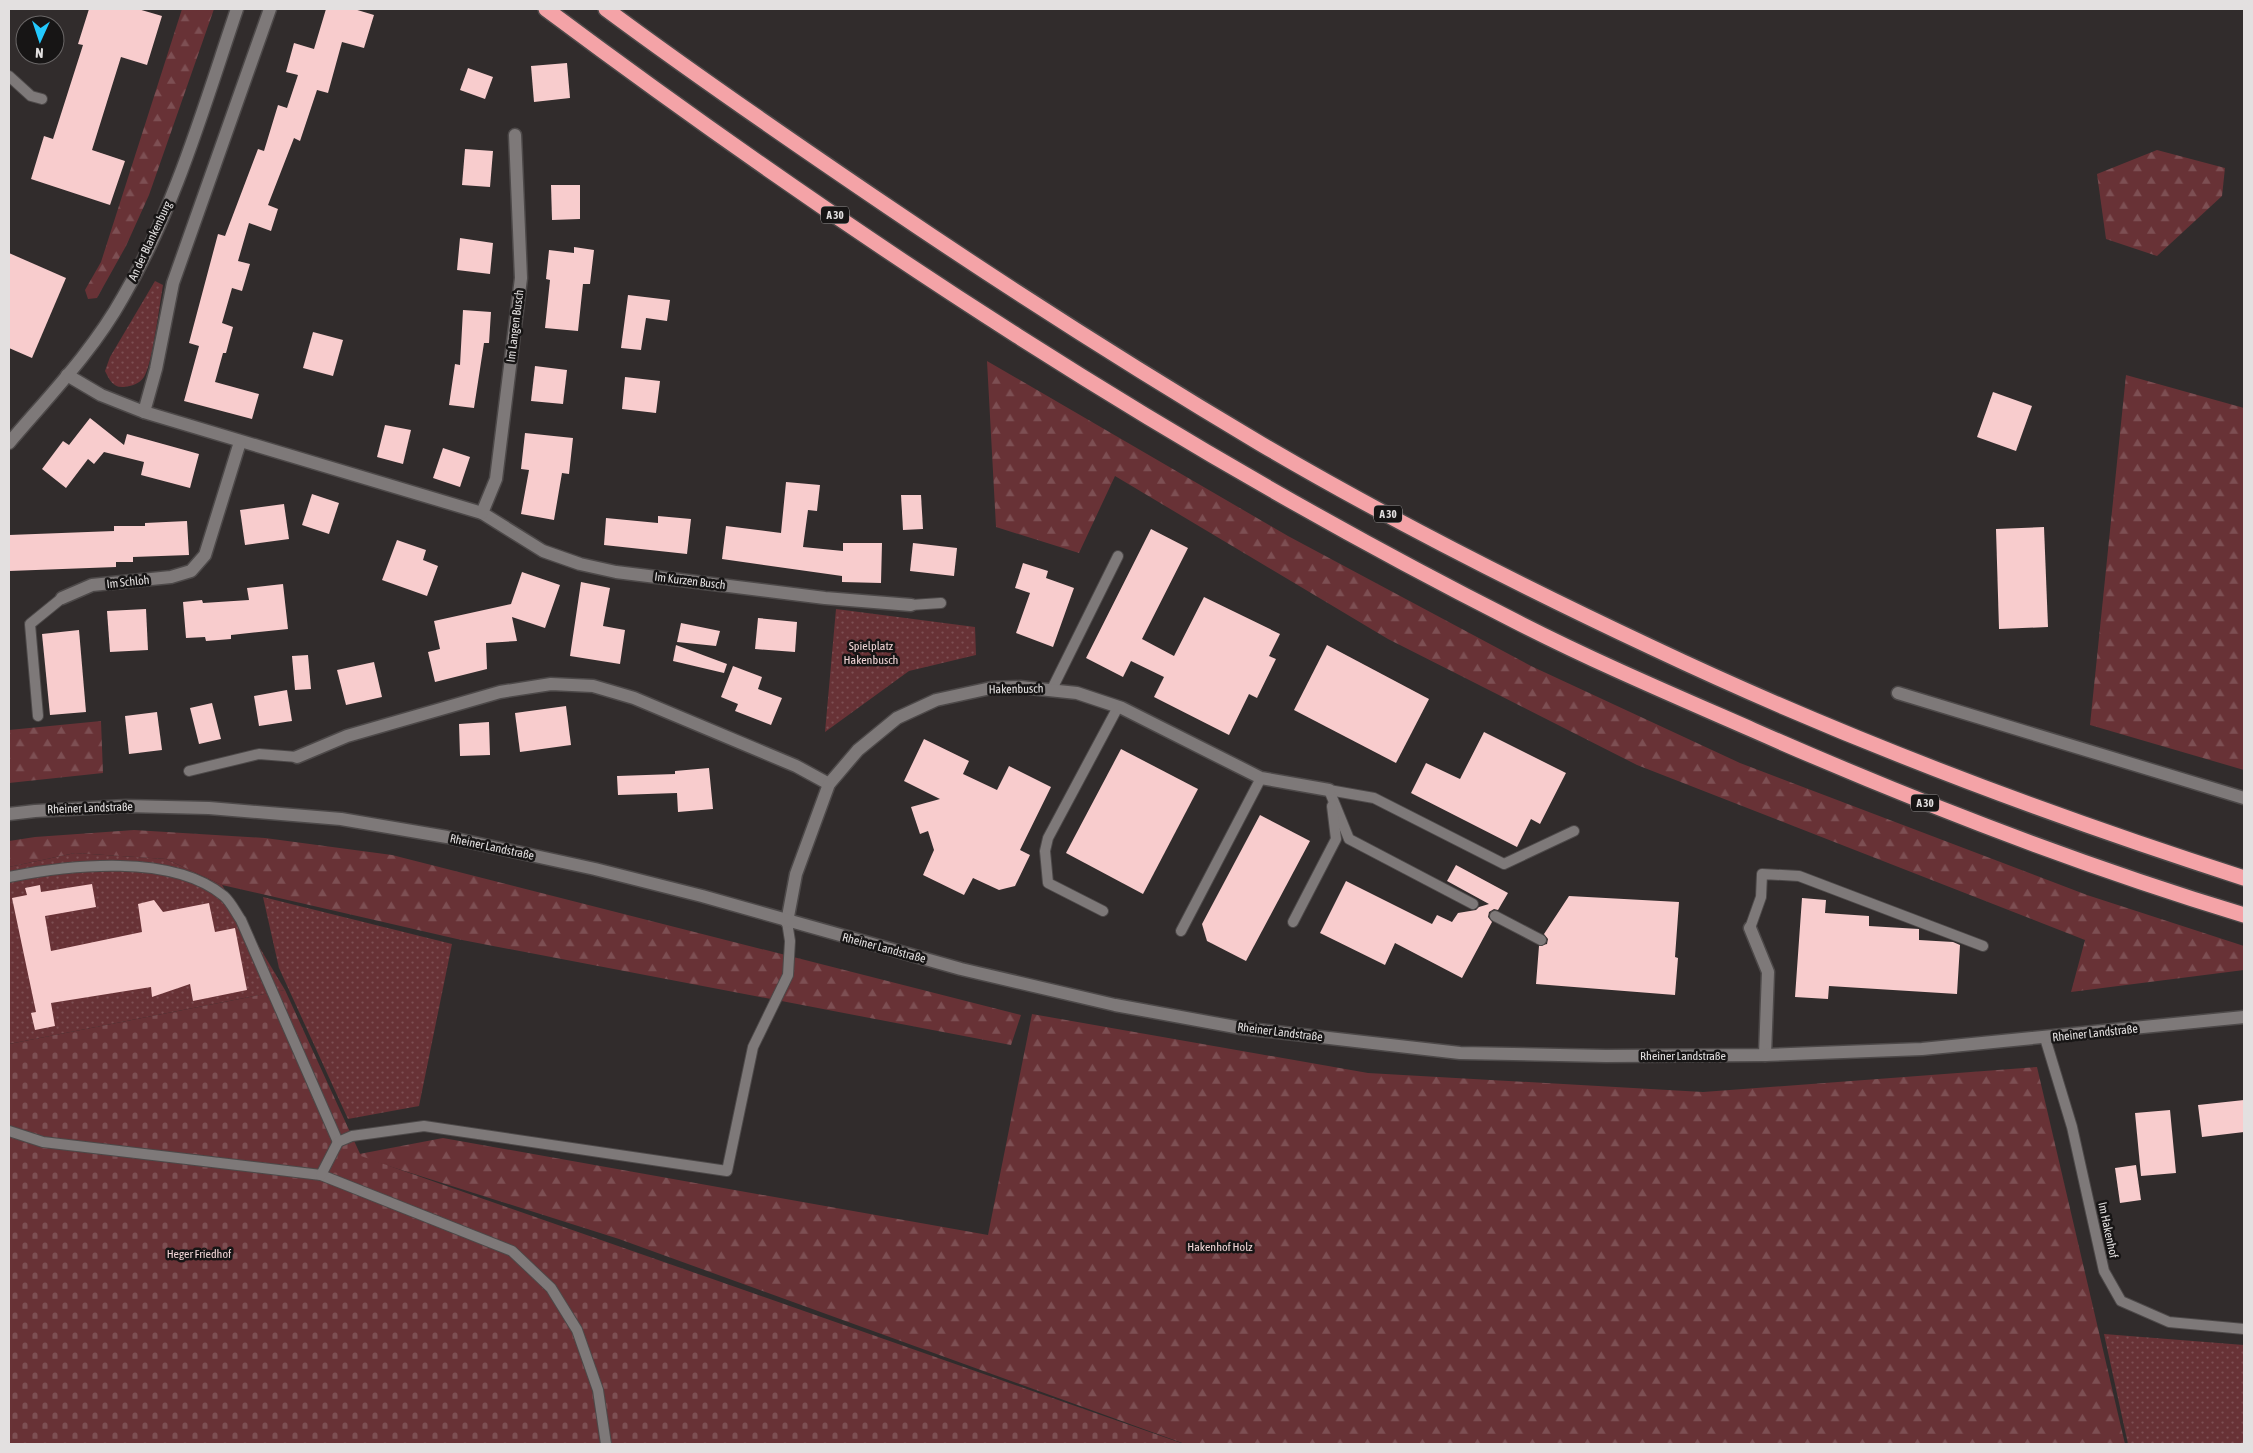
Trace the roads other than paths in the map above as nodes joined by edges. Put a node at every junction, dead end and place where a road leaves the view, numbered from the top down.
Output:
1 (238, 9) edge
2 (270, 9) edge
3 (546, 9) edge
4 (606, 9) edge
5 (9, 76) edge
6 (42, 99) dead end
7 (515, 135) dead end
8 (67, 375) junction
9 (144, 412) junction
10 (9, 442) edge
11 (240, 442) junction
12 (482, 513) junction
13 (1118, 556) dead end
14 (62, 598) joint
15 (941, 603) dead end
16 (911, 605) joint
17 (1052, 689) junction
18 (1898, 693) dead end
19 (1118, 707) junction
20 (38, 716) dead end
21 (297, 758) joint
22 (189, 771) dead end
23 (1261, 778) junction
24 (829, 784) junction
25 (1329, 790) junction
26 (2244, 798) edge
27 (9, 814) edge
28 (1574, 831) dead end
29 (9, 877) edge
30 (2244, 878) edge
31 (1473, 904) dead end
32 (1104, 911) dead end
33 (2244, 915) edge
34 (1495, 916) dead end
35 (787, 922) junction
36 (1294, 922) dead end
37 (1750, 928) joint
38 (1181, 931) dead end
39 (1541, 940) dead end
40 (1983, 946) dead end
41 (2244, 1017) edge
42 (2045, 1038) junction
43 (1765, 1055) junction
44 (9, 1131) edge
45 (338, 1142) junction
46 (321, 1174) junction
47 (2244, 1329) edge
48 (606, 1444) edge

1 - 8 street, An der Blankenburg
2 - 9 street
3 - 33 highway, A 30
4 - 30 highway, A 30
5 - 6 lane
7 - 12 street, Im Langen Busch
8 - 9 street
8 - 10 street, An der Blankenburg
9 - 11 street
11 - 12 street
11 - 14 street, Im Schloh
12 - 16 street, Im Kurzen Busch
13 - 17 lane
14 - 20 lane, Im Schloh
15 - 16 lane
17 - 19 street, Hakenbusch
17 - 24 street, Hakenbusch
18 - 26 street
19 - 23 street, Hakenbusch
19 - 32 lane
21 - 22 lane
21 - 24 street
23 - 25 street, Hakenbusch
23 - 38 lane
24 - 35 street, Hakenbusch
25 - 28 lane
25 - 31 lane
25 - 36 lane
27 - 35 street, Rheiner Landstraße
29 - 45 lane
34 - 39 lane
35 - 43 street, Rheiner Landstraße
35 - 45 lane
37 - 40 lane
37 - 43 street
41 - 42 street, Rheiner Landstraße
42 - 43 street, Rheiner Landstraße
42 - 47 lane, Im Hakenhof
44 - 46 lane
45 - 46 lane
46 - 48 lane

